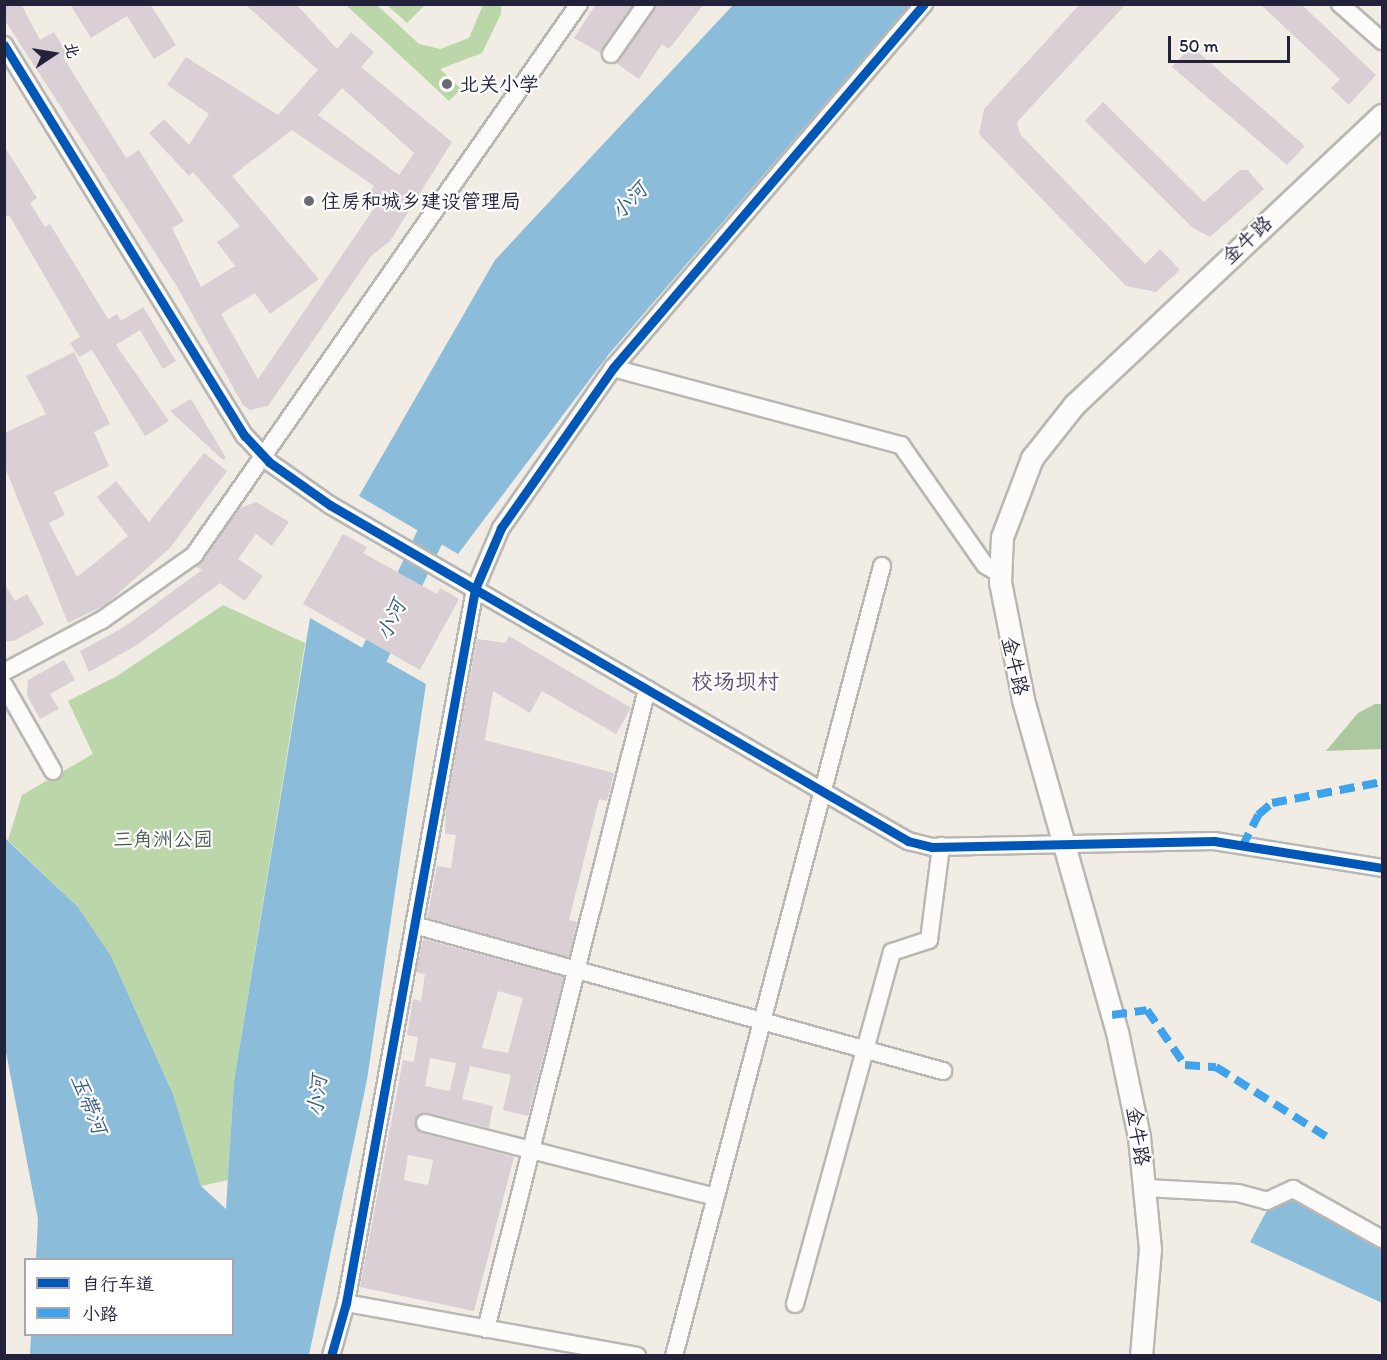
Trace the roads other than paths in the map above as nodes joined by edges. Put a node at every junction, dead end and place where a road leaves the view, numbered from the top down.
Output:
1 (579, 4) edge
2 (646, 4) edge
3 (924, 4) edge
4 (1340, 4) edge
5 (1383, 41) edge
6 (4, 45) edge
7 (611, 54) dead end
8 (1383, 115) edge
9 (613, 368) junction
10 (263, 456) junction
11 (882, 566) dead end
12 (999, 573) junction
13 (470, 586) junction
14 (4, 672) edge
15 (4, 685) edge
16 (647, 689) junction
17 (53, 771) dead end
18 (820, 792) junction
19 (941, 846) junction
20 (1062, 846) junction
21 (1383, 868) edge
22 (414, 926) junction
23 (575, 970) junction
24 (761, 1021) junction
25 (866, 1049) junction
26 (943, 1071) dead end
27 (425, 1123) dead end
28 (529, 1149) junction
29 (1146, 1188) junction
30 (715, 1197) junction
31 (1383, 1239) edge
32 (346, 1304) junction
33 (795, 1304) dead end
34 (486, 1329) junction
35 (331, 1356) edge
36 (637, 1356) edge
37 (674, 1356) edge
38 (1141, 1356) edge

1 - 10 street
2 - 7 street
3 - 9 street
4 - 5 street
6 - 10 street
8 - 12 main road, 金牛路
9 - 12 street
9 - 13 street
10 - 13 street
10 - 14 street
11 - 18 street
12 - 20 main road, 金牛路
13 - 16 street
13 - 22 street
15 - 17 street
16 - 18 street
16 - 23 street
18 - 19 street
18 - 24 street
19 - 20 street
19 - 25 street
20 - 21 street
20 - 29 main road, 金牛路
22 - 23 street
22 - 32 street
23 - 24 street
23 - 28 street
24 - 25 street
24 - 30 street
25 - 26 street
25 - 33 street
27 - 28 street
28 - 30 street
28 - 34 street
29 - 31 street
29 - 38 main road, 金牛路
30 - 37 street
32 - 34 street
32 - 35 street
34 - 36 street

